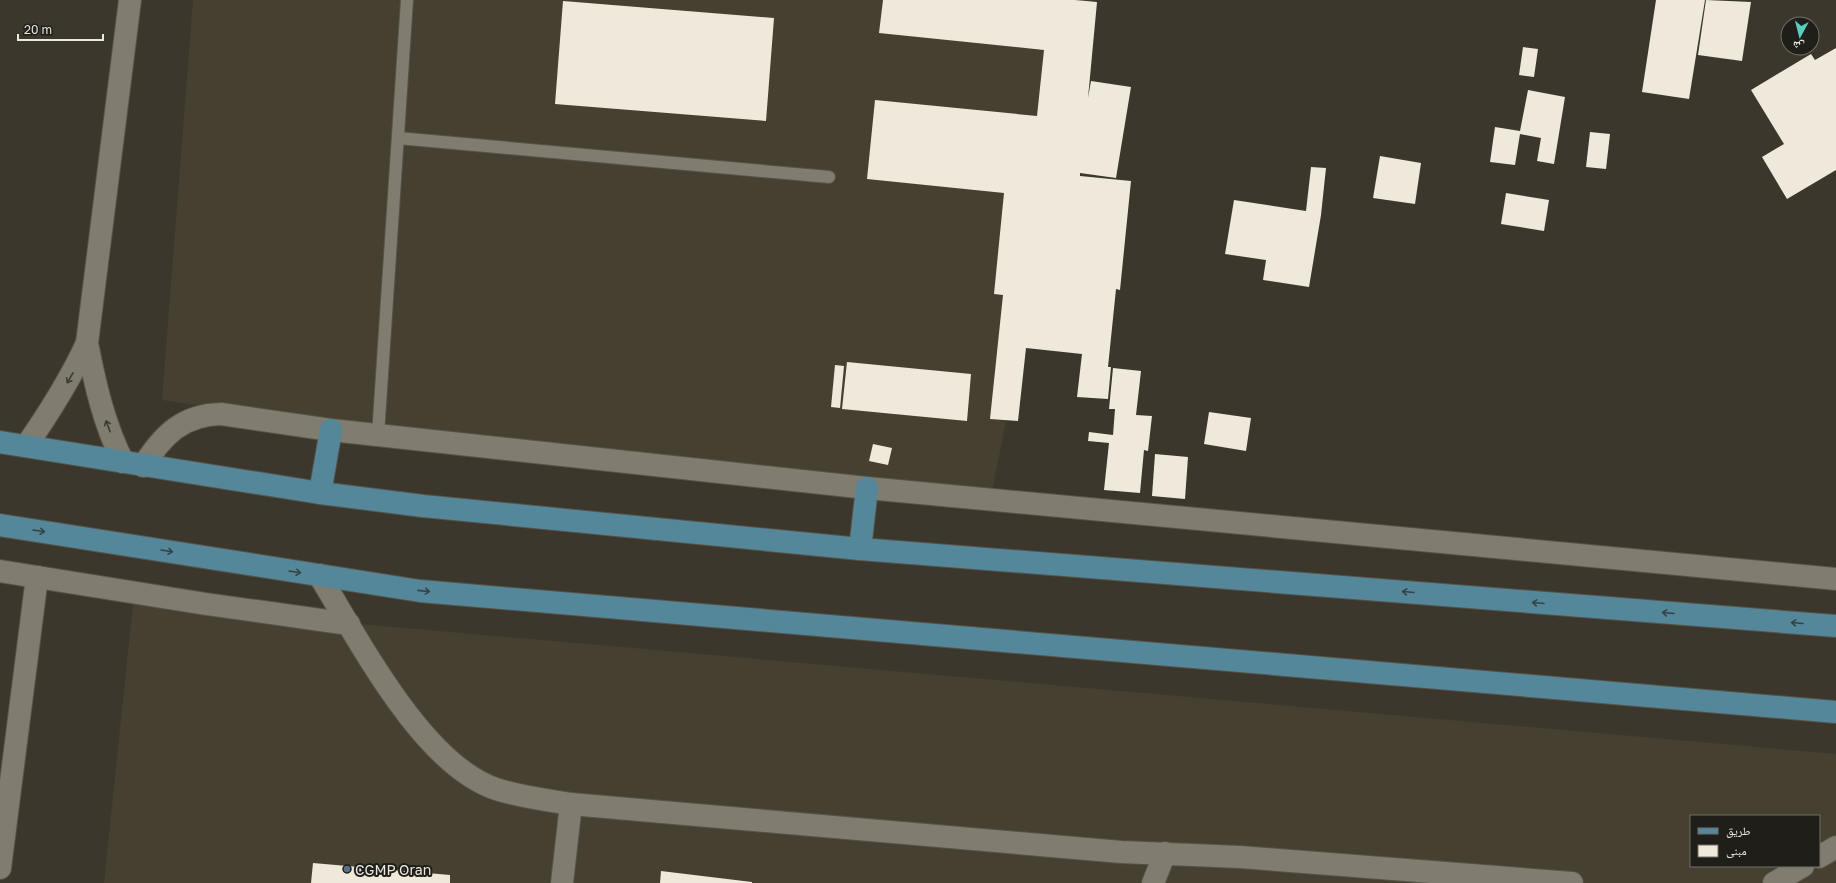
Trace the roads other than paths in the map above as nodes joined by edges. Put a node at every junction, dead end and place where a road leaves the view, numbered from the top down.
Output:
1 (130, 0) edge
2 (407, 0) edge
3 (398, 138) junction
4 (829, 177) dead end
5 (87, 343) junction
6 (331, 430) junction
7 (378, 435) junction
8 (0, 442) edge
9 (26, 446) junction
10 (133, 464) junction
11 (867, 488) junction
12 (320, 493) junction
13 (0, 524) edge
14 (860, 549) junction
15 (0, 570) edge
16 (319, 576) junction
17 (37, 577) junction
18 (1836, 579) edge
19 (349, 624) junction
20 (1836, 626) edge
21 (1836, 712) edge
22 (571, 804) junction
23 (1836, 847) edge
24 (1165, 853) junction
25 (1820, 856) edge
26 (1801, 867) edge
27 (0, 868) edge
28 (562, 883) edge
29 (1152, 883) edge
30 (1572, 883) edge
31 (1774, 883) edge

1 - 5 street
2 - 3 lane
3 - 4 lane
3 - 7 lane
5 -> 9 street
10 -> 5 street
6 - 7 street
6 - 10 street
6 - 12 main road
7 - 11 street
8 - 9 main road
9 - 10 main road
10 - 12 main road
11 - 14 main road
11 - 18 street
12 - 14 main road
13 -> 16 main road
20 -> 14 main road
15 - 17 street
16 - 19 street
16 -> 21 main road
17 - 19 street
17 - 27 street
19 - 22 street
22 - 24 street
22 - 28 street
23 - 25 street
24 - 29 street
24 - 30 street
26 - 31 street

